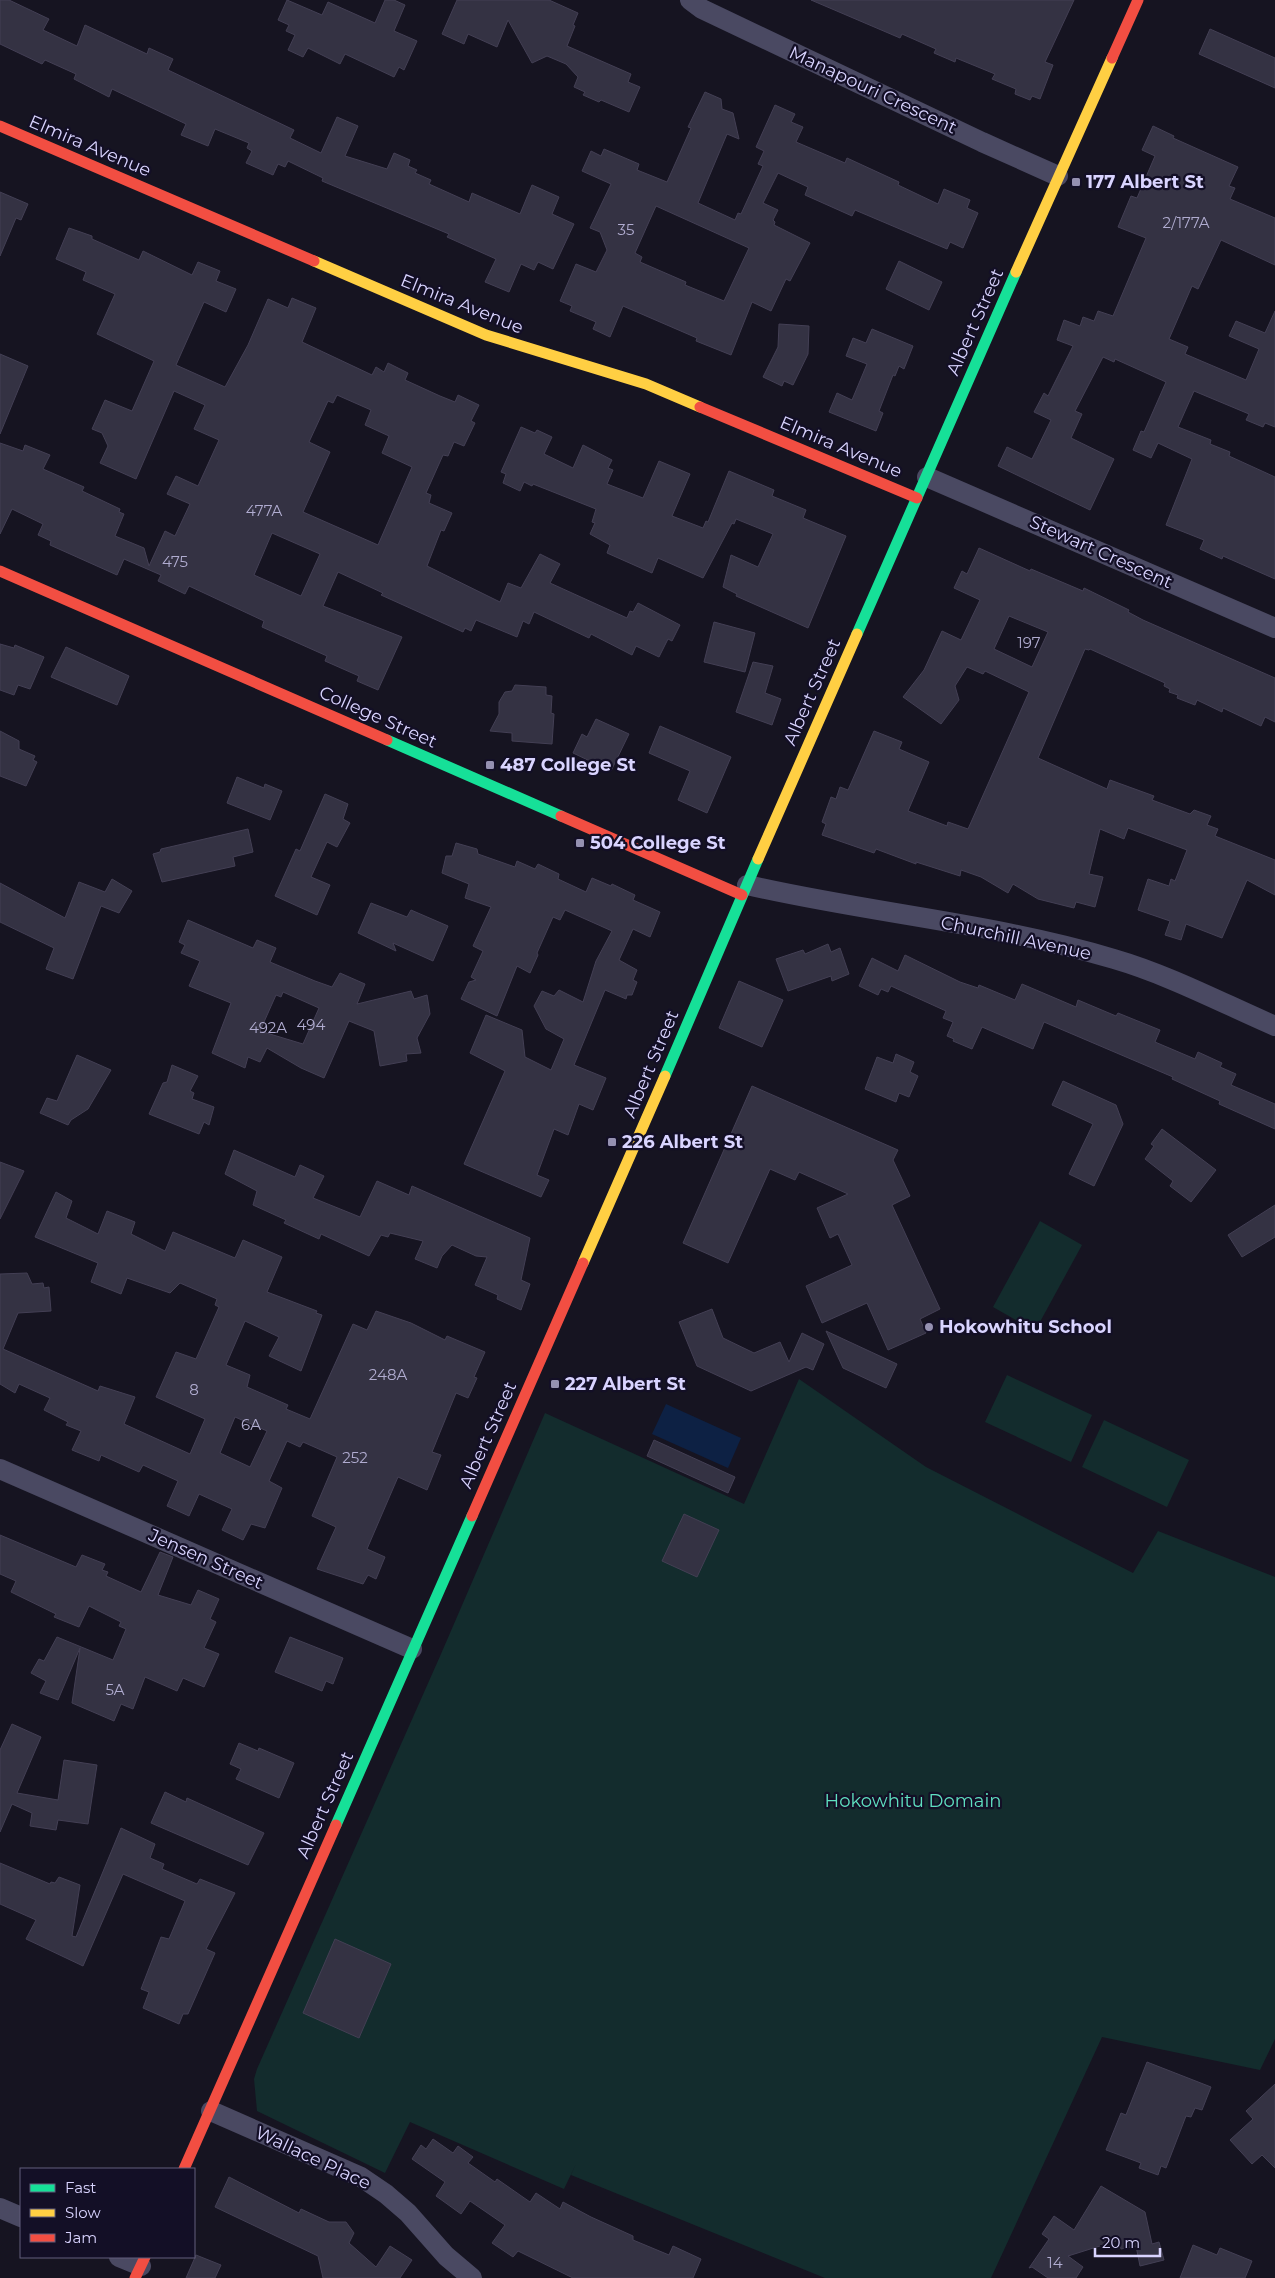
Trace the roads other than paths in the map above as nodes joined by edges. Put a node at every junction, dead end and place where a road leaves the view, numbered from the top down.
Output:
1 (690, 0) edge
2 (1138, 0) edge
3 (0, 126) edge
4 (1058, 176) junction
5 (926, 477) junction
6 (917, 498) junction
7 (0, 571) edge
8 (1275, 628) edge
9 (745, 890) junction
10 (1275, 1026) edge
11 (0, 1469) edge
12 (412, 1650) junction
13 (211, 2111) junction
14 (184, 2168) edge
15 (0, 2208) edge
16 (20, 2217) edge
17 (121, 2258) edge
18 (140, 2267) edge
19 (472, 2278) edge

1 - 4 street, Manapouri Crescent
2 - 4 main road, Albert Street
3 - 6 main road, Elmira Avenue
4 - 5 main road, Albert Street
5 - 6 main road, Albert Street
5 - 8 street, Stewart Crescent
6 - 9 main road, Albert Street
7 - 9 main road, College Street
9 - 10 street, Churchill Avenue
9 - 12 main road, Albert Street
11 - 12 street, Jensen Street
12 - 13 main road, Albert Street
13 - 14 main road, Albert Street
13 - 19 street, Wallace Place
15 - 16 street
17 - 18 street

